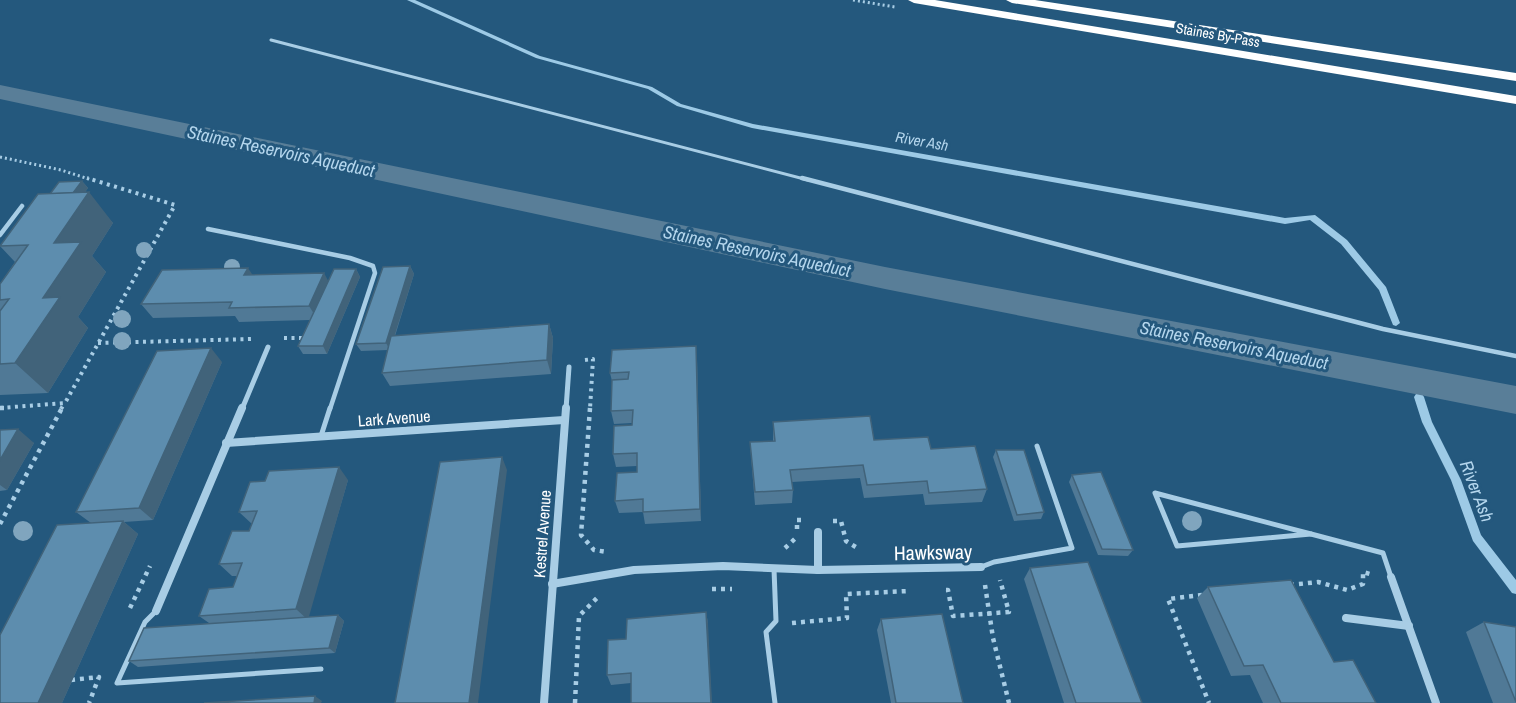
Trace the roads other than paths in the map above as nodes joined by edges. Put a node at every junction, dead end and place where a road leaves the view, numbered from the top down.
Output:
1 (914, 0) edge
2 (1012, 0) edge
3 (271, 40) dead end
4 (1516, 78) edge
5 (1516, 99) edge
6 (22, 206) dead end
7 (208, 229) dead end
8 (0, 235) edge
9 (268, 347) dead end
10 (1516, 356) edge
11 (569, 367) dead end
12 (564, 420) junction
13 (321, 436) junction
14 (226, 443) junction
15 (1037, 446) dead end
16 (818, 532) dead end
17 (1312, 534) junction
18 (981, 567) joint
19 (774, 569) junction
20 (818, 570) junction
21 (1391, 577) joint
22 (552, 584) junction
23 (156, 611) joint
24 (1346, 618) dead end
25 (1409, 626) junction
26 (321, 669) dead end
27 (544, 703) edge
28 (775, 703) edge
29 (1436, 703) edge

1 - 5 highway, Staines By-Pass
2 - 4 highway, Staines By-Pass
3 - 10 lane
6 - 8 lane
7 - 13 lane
9 - 14 street
11 - 12 street, Kestrel Avenue
12 - 13 street, Lark Avenue
12 - 22 street, Kestrel Avenue
13 - 14 street, Lark Avenue
14 - 23 street
15 - 18 lane
16 - 20 street
17 - 17 lane
17 - 21 lane
18 - 20 street, Hawksway
19 - 20 street, Hawksway
19 - 22 street, Hawksway
19 - 28 lane
21 - 25 street
22 - 27 street, Kestrel Avenue
23 - 26 lane
24 - 25 street
25 - 29 street

